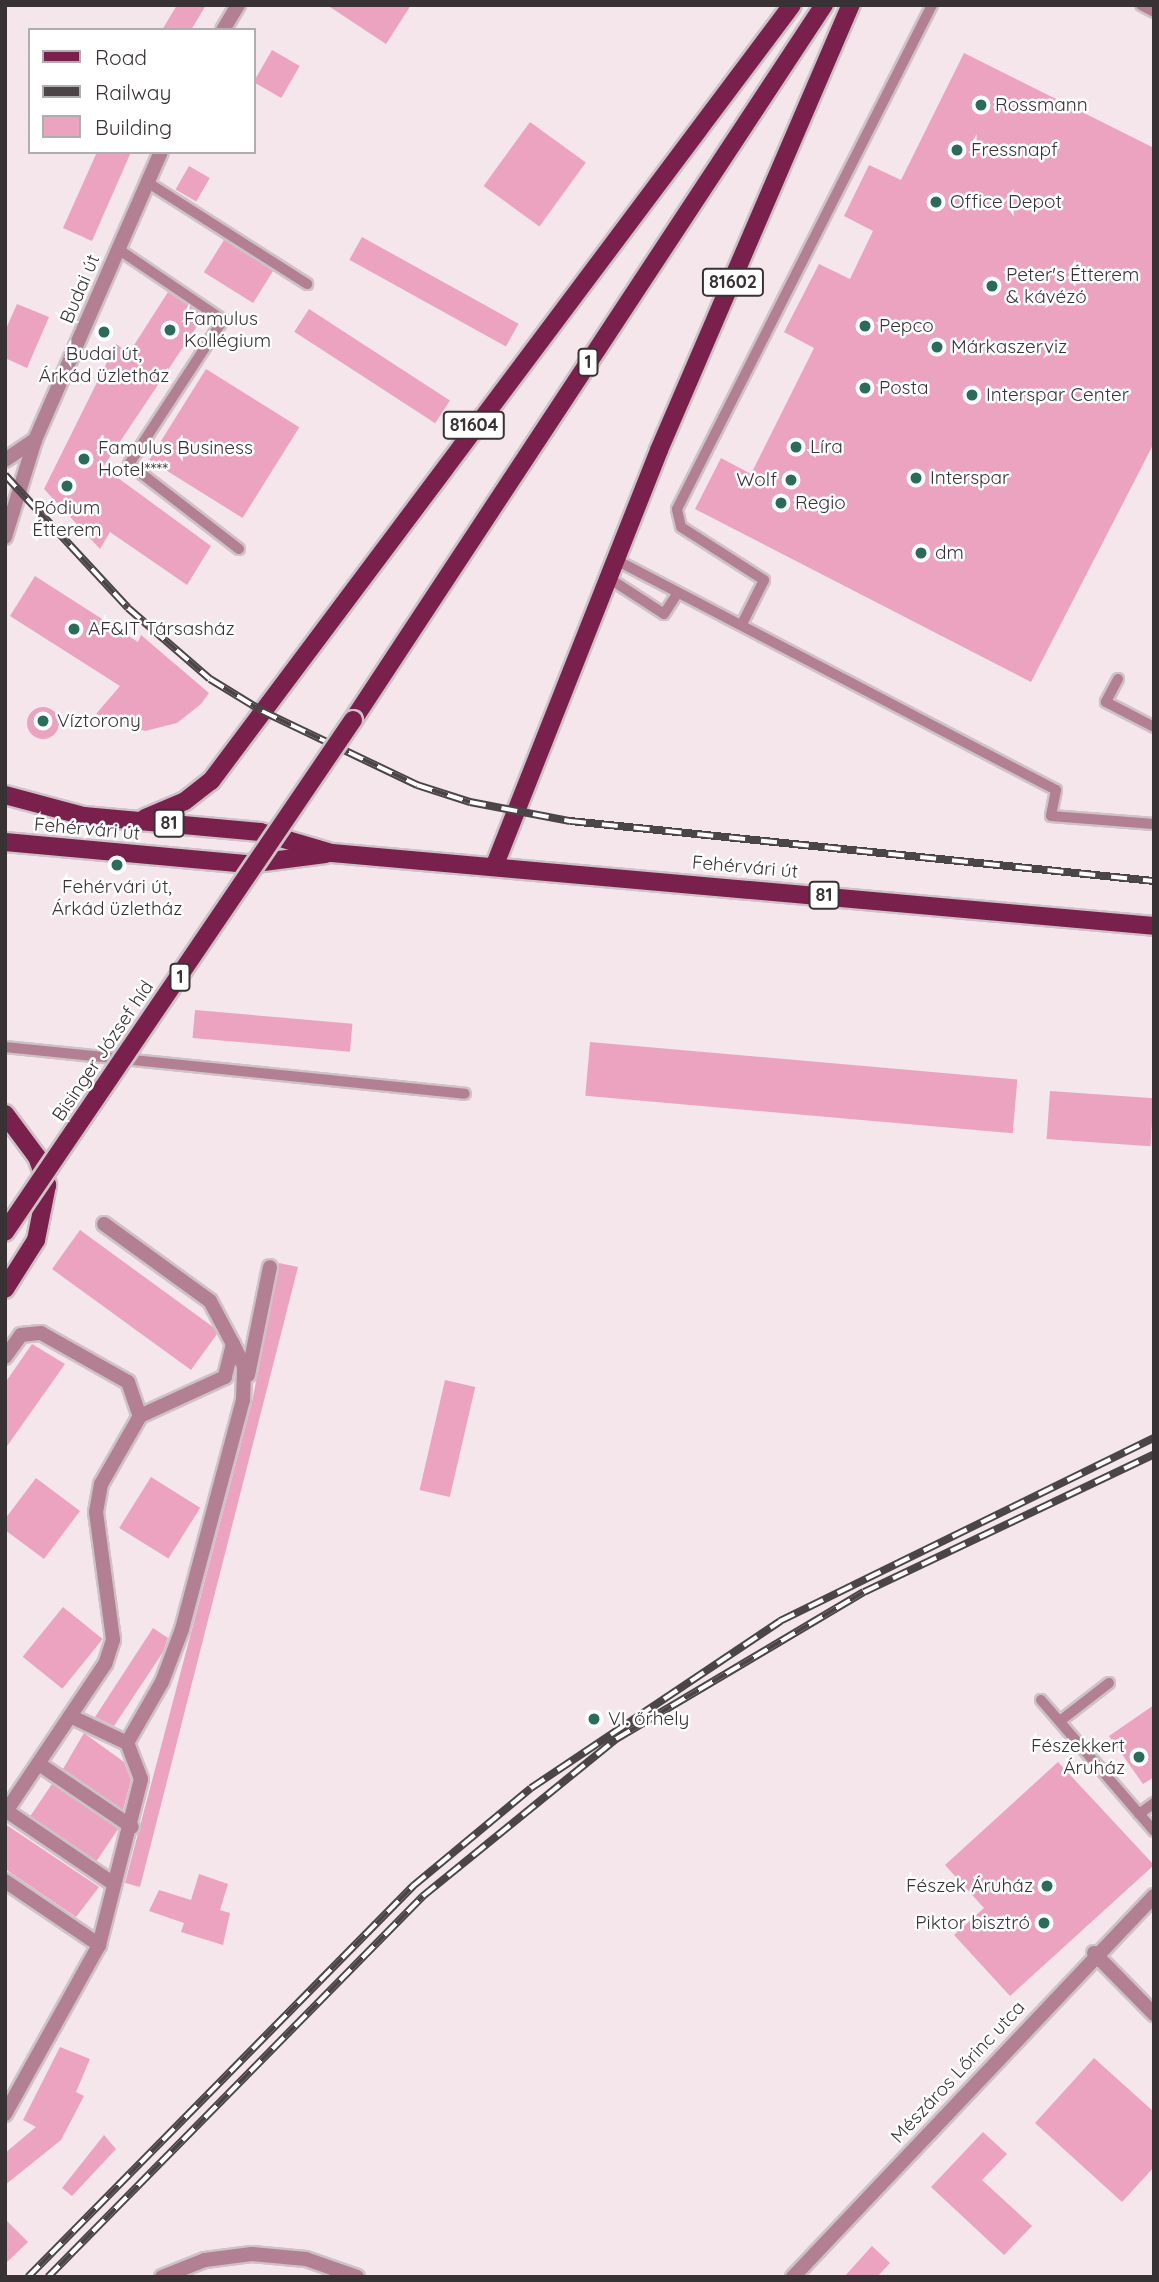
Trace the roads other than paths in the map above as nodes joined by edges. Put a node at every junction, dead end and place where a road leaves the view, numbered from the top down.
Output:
1 (238, 5) edge
2 (792, 5) edge
3 (824, 5) edge
4 (851, 5) edge
5 (932, 5) edge
6 (1141, 5) edge
7 (1154, 12) edge
8 (224, 28) edge
9 (160, 154) edge
10 (147, 182) junction
11 (118, 249) junction
12 (307, 284) dead end
13 (35, 440) junction
14 (5, 460) edge
15 (20, 493) junction
16 (5, 500) edge
17 (5, 537) edge
18 (239, 549) dead end
19 (618, 561) junction
20 (610, 579) junction
21 (677, 594) junction
22 (742, 624) junction
23 (1118, 678) dead end
24 (1154, 727) edge
25 (5, 795) edge
26 (138, 820) junction
27 (1154, 824) edge
28 (5, 842) edge
29 (331, 853) junction
30 (494, 867) junction
31 (1154, 926) edge
32 (5, 1047) edge
33 (465, 1094) dead end
34 (5, 1114) edge
35 (104, 1224) dead end
36 (5, 1232) edge
37 (270, 1267) dead end
38 (5, 1289) edge
39 (233, 1344) junction
40 (5, 1357) edge
41 (243, 1400) junction
42 (140, 1416) junction
43 (1109, 1683) dead end
44 (1041, 1700) dead end
45 (70, 1716) junction
46 (1060, 1721) junction
47 (127, 1743) junction
48 (39, 1764) junction
49 (1154, 1803) edge
50 (6, 1813) edge
51 (1139, 1814) junction
52 (132, 1826) junction
53 (1154, 1831) edge
54 (5, 1881) edge
55 (114, 1884) junction
56 (1154, 1896) edge
57 (99, 1945) junction
58 (1094, 1953) junction
59 (1154, 2014) edge
60 (5, 2114) edge
61 (162, 2277) edge
62 (357, 2277) edge
63 (793, 2277) edge

1 - 8 street
2 - 26 main road, 81604
3 - 36 main road, Bisinger József híd / 1, bridge
4 - 19 main road, 81602
5 - 22 lane
6 - 7 lane
9 - 10 street, Budai út
10 - 11 street, Budai út
10 - 12 lane
11 - 13 street, Budai út
11 - 18 lane
13 - 14 street
13 - 15 street, Budai út
15 - 16 street
15 - 17 street, Budai út
19 - 20 main road, 81602
19 - 21 lane
20 - 21 lane
20 - 30 main road, 81602
21 - 22 lane
22 - 27 lane
23 - 24 lane
25 - 26 main road, Fehérvári út / 81
26 - 29 main road, Fehérvári út / 81
28 - 29 main road, Fehérvári út / 81
29 - 30 main road, Fehérvári út / 81
30 - 31 main road, Fehérvári út / 81
32 - 33 lane
34 - 38 main road
35 - 39 street
37 - 41 street
39 - 41 street
39 - 42 street
40 - 42 street
41 - 47 street
42 - 45 street
43 - 46 lane
44 - 46 lane
45 - 47 street
45 - 48 street
46 - 51 lane
47 - 52 street
48 - 50 street
48 - 52 street
49 - 51 lane
50 - 55 street
51 - 53 lane
52 - 55 street
54 - 57 street
55 - 57 street
56 - 58 street, Mészáros Lőrinc utca
57 - 60 street
58 - 59 street
58 - 63 street, Mészáros Lőrinc utca
61 - 62 street

